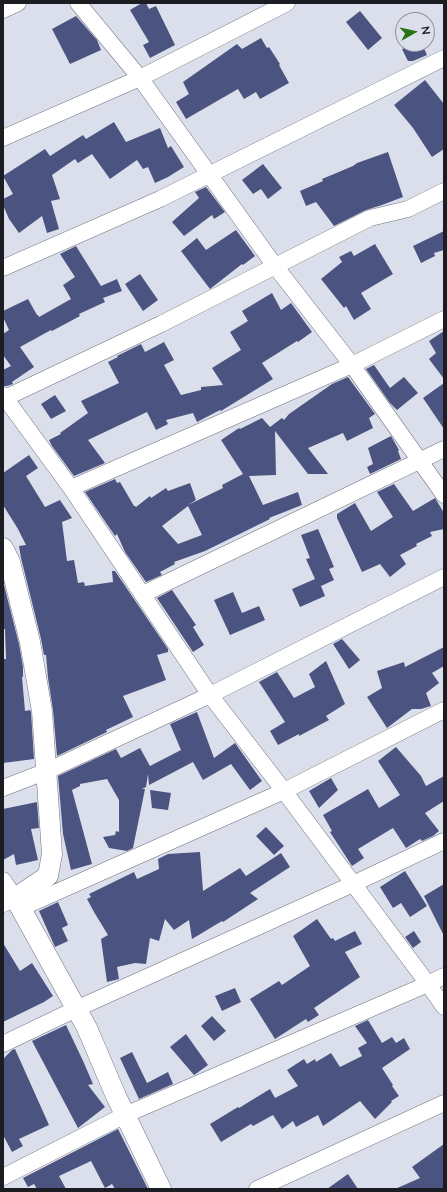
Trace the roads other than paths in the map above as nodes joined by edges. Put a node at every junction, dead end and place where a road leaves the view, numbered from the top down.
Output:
1 (18, 3) edge
2 (78, 3) edge
3 (287, 3) edge
4 (3, 10) edge
5 (444, 58) edge
6 (140, 78) junction
7 (3, 138) edge
8 (210, 174) junction
9 (444, 191) edge
10 (275, 266) junction
11 (3, 268) edge
12 (444, 319) edge
13 (352, 365) junction
14 (4, 397) edge
15 (444, 449) edge
16 (420, 461) junction
17 (70, 488) junction
18 (444, 495) edge
19 (5, 558) edge
20 (444, 577) edge
21 (143, 594) junction
22 (210, 695) junction
23 (444, 710) edge
24 (47, 771) junction
25 (3, 788) edge
26 (284, 791) junction
27 (444, 841) edge
28 (3, 880) edge
29 (353, 884) junction
30 (13, 903) edge
31 (444, 976) edge
32 (428, 984) junction
33 (444, 1007) edge
34 (76, 1009) junction
35 (3, 1044) edge
36 (444, 1103) edge
37 (125, 1115) junction
38 (3, 1177) edge
39 (161, 1189) edge
40 (257, 1189) edge

1 - 4 street
2 - 6 street
3 - 6 street
5 - 8 street
6 - 7 street
6 - 8 street
8 - 10 street
8 - 11 street
9 - 10 street
10 - 13 street
10 - 14 street
12 - 13 street
13 - 16 street
13 - 17 street
14 - 17 street
15 - 16 street
16 - 18 street
16 - 21 street
17 - 21 street
19 - 24 street
20 - 22 street
21 - 22 street
22 - 24 street
22 - 26 street
23 - 26 street
24 - 25 street
24 - 30 street
26 - 29 street
26 - 30 street
27 - 29 street
28 - 30 street
29 - 32 street
29 - 34 street
30 - 34 street
31 - 32 street
32 - 33 street
32 - 37 street
34 - 35 street
34 - 37 street
36 - 40 street
37 - 38 street
37 - 39 street

